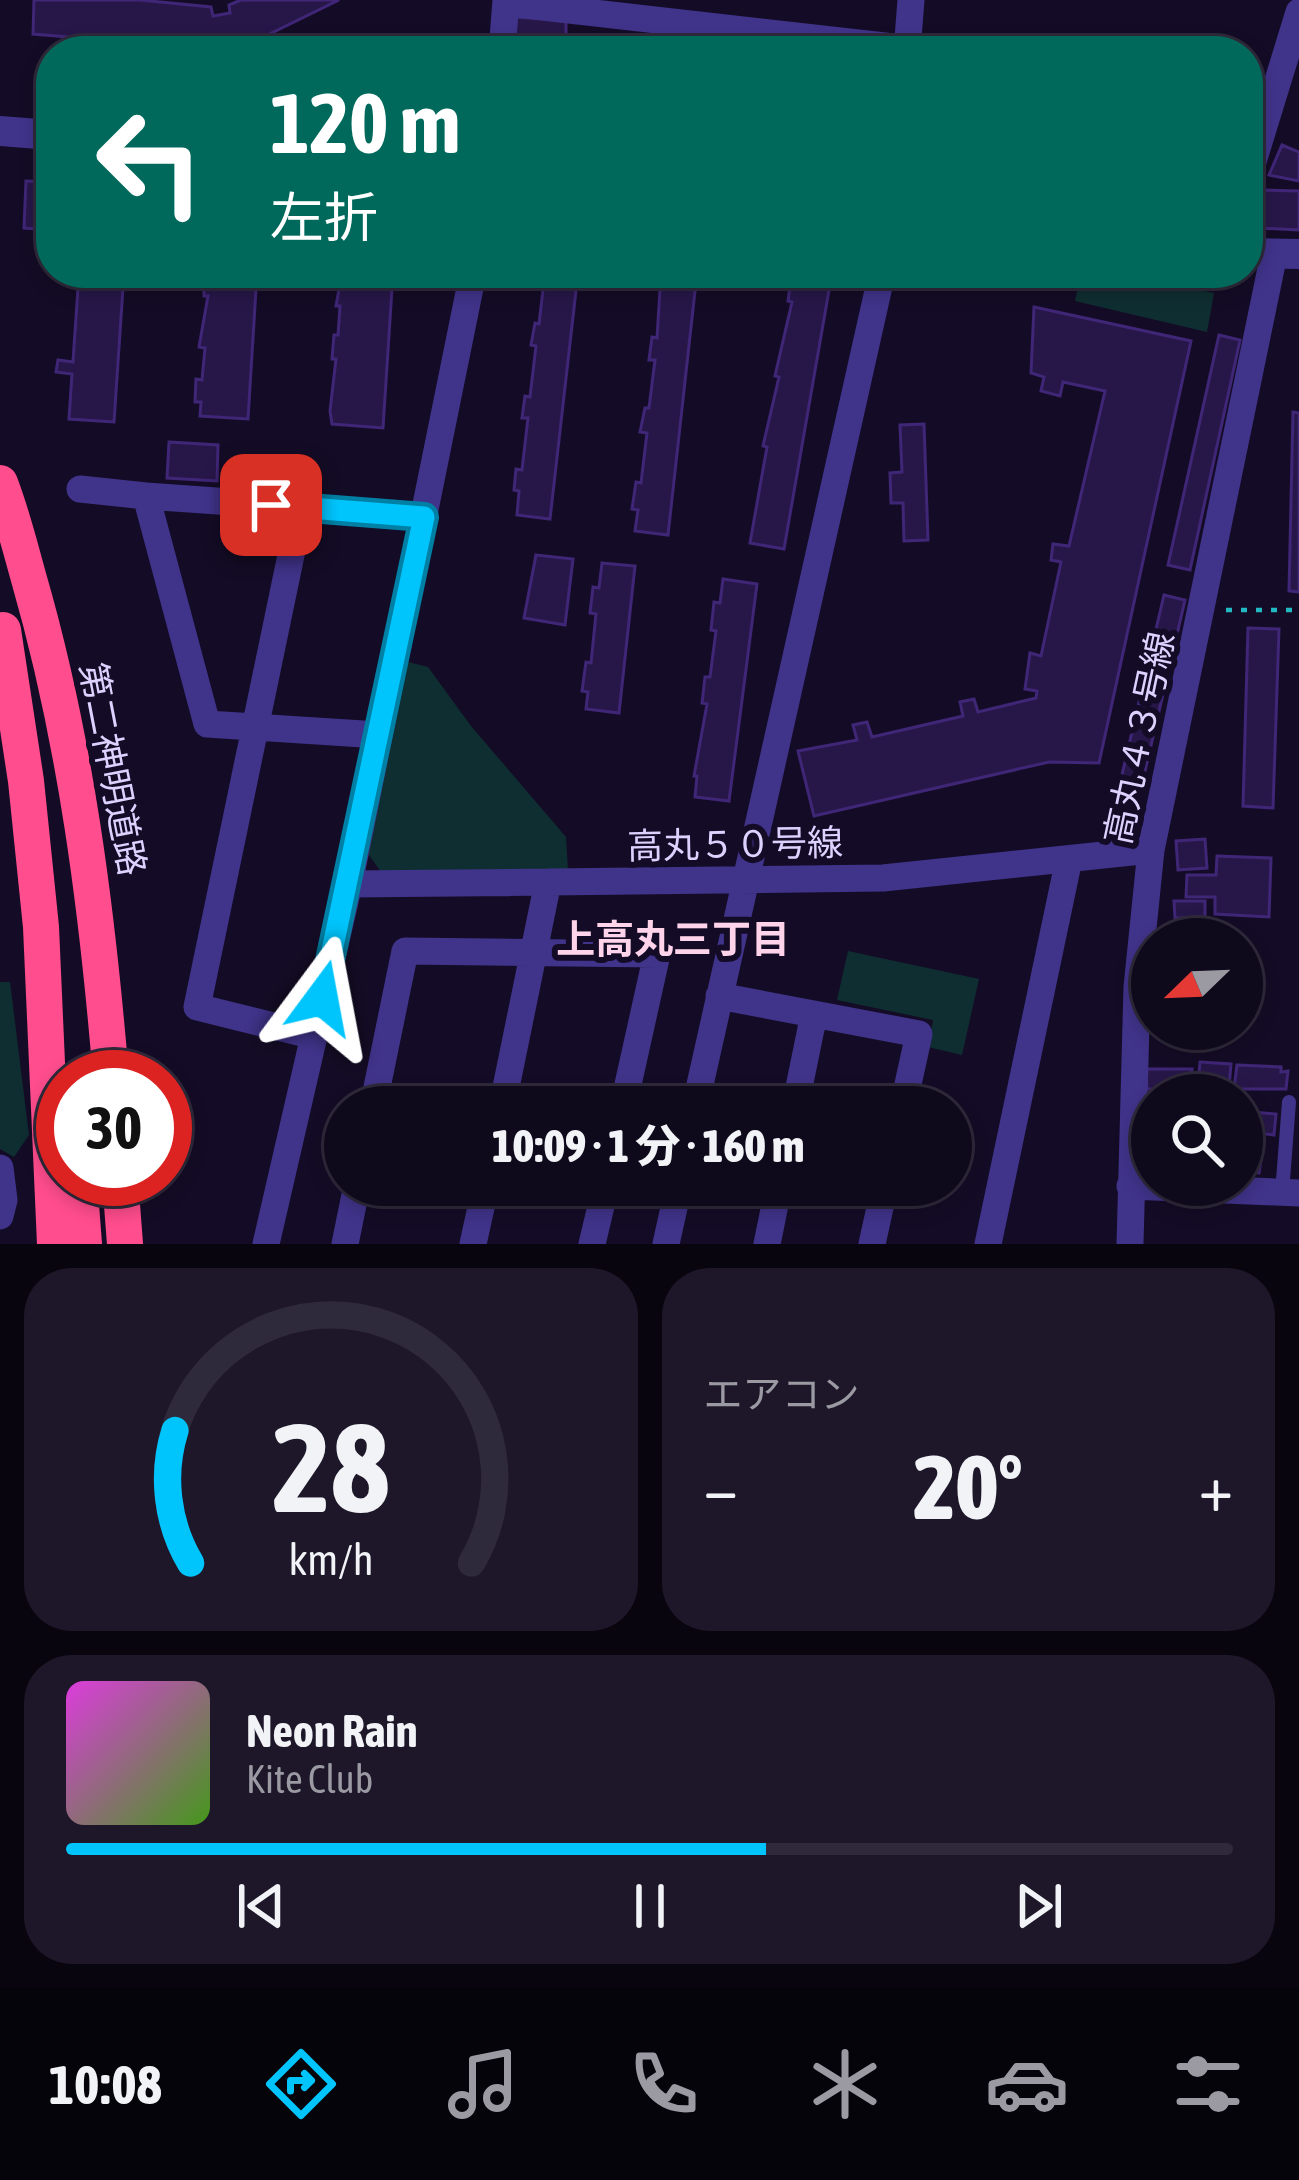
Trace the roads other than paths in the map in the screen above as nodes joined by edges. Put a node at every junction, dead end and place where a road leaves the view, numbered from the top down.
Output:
1 (911, 0) edge
2 (506, 1) edge
3 (1299, 12) edge
4 (503, 36) edge
5 (798, 36) edge
6 (914, 36) edge
7 (1289, 78) edge
8 (1263, 103) edge
9 (0, 131) edge
10 (36, 134) edge
11 (1274, 254) edge
12 (470, 288) edge
13 (879, 288) edge
14 (0, 483) edge
15 (80, 489) dead end
16 (146, 496) junction
17 (301, 507) junction
18 (424, 517) junction
19 (2, 624) edge
20 (255, 727) junction
21 (379, 735) junction
22 (1150, 850) junction
23 (1069, 859) junction
24 (748, 880) junction
25 (548, 882) junction
26 (349, 884) junction
27 (535, 952) junction
28 (719, 996) junction
29 (814, 1014) junction
30 (314, 1036) junction
31 (69, 1050) edge
32 (109, 1050) edge
33 (377, 1086) edge
34 (506, 1086) edge
35 (628, 1086) edge
36 (700, 1086) edge
37 (799, 1086) edge
38 (908, 1086) edge
39 (1289, 1102) dead end
40 (0, 1168) edge
41 (1130, 1186) junction
42 (1290, 1193) edge
43 (81, 1206) edge
44 (122, 1206) edge
45 (353, 1206) edge
46 (481, 1206) edge
47 (601, 1206) edge
48 (674, 1206) edge
49 (775, 1206) edge
50 (880, 1206) edge
51 (0, 1216) edge
52 (55, 1244) edge
53 (84, 1244) edge
54 (125, 1244) edge
55 (266, 1244) edge
56 (345, 1244) edge
57 (473, 1244) edge
58 (592, 1244) edge
59 (666, 1244) edge
60 (767, 1244) edge
61 (872, 1244) edge
62 (988, 1244) edge
63 (1130, 1244) edge

1 - 6 street
2 - 4 street
2 - 5 street
3 - 7 street
7 - 8 street
9 - 10 street
11 - 22 street, 高丸４３号線
12 - 18 street
13 - 24 street
14 - 32 highway, 第二神明道路
15 - 16 street
16 - 17 street
16 - 20 street
17 - 18 street
17 - 20 street
18 - 21 street
19 - 31 highway
19 - 52 highway
20 - 21 street
20 - 30 street
21 - 26 street
22 - 23 street, 高丸５０号線
22 - 41 street, 高丸４３号線
23 - 24 street, 高丸５０号線
23 - 62 street
24 - 25 street, 高丸５０号線
24 - 28 street
25 - 26 street, 高丸５０号線
25 - 27 street
26 - 30 street
27 - 33 street
27 - 34 street
27 - 35 street
28 - 29 street
28 - 36 street
29 - 37 street
29 - 38 street
30 - 55 street
39 - 42 lane
40 - 51 street
41 - 42 street
41 - 63 street, 高丸４３号線
43 - 53 highway
44 - 54 highway
45 - 56 street
46 - 57 street
47 - 58 street
48 - 59 street
49 - 60 street
50 - 61 street

